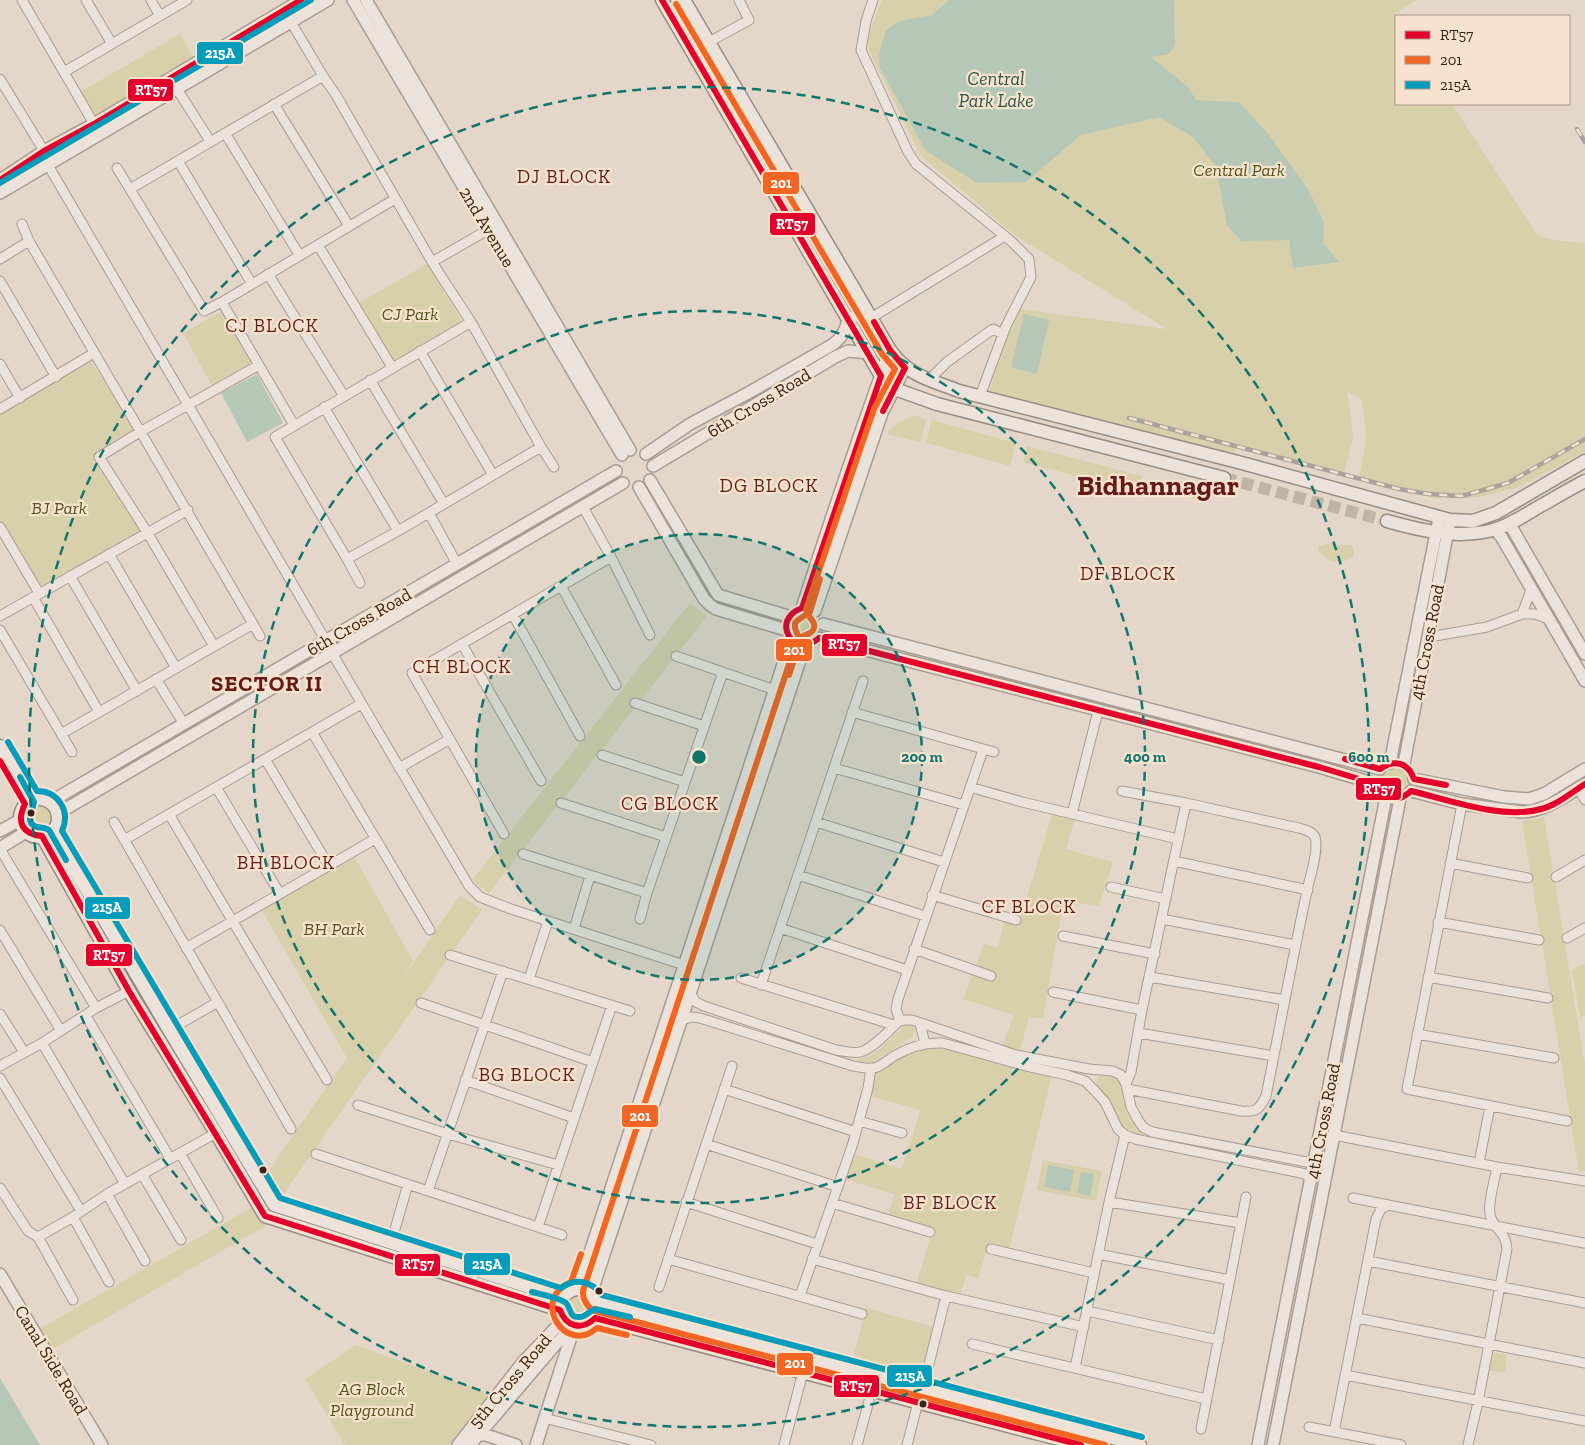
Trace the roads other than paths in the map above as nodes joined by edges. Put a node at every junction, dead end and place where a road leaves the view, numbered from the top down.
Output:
1 (22, 0) edge
2 (86, 0) edge
3 (151, 0) edge
4 (187, 0) edge
5 (301, 0) edge
6 (328, 0) edge
7 (353, 0) edge
8 (366, 0) edge
9 (662, 0) edge
10 (684, 0) edge
11 (739, 0) edge
12 (873, 0) edge
13 (284, 4) edge
14 (160, 16) junction
15 (291, 22) junction
16 (709, 42) junction
17 (112, 44) junction
18 (64, 72) junction
19 (322, 76) junction
20 (0, 79) edge
21 (177, 89) junction
22 (274, 104) junction
23 (94, 124) junction
24 (225, 133) junction
25 (64, 140) junction
26 (210, 141) junction
27 (44, 151) junction
28 (71, 152) junction
29 (178, 161) junction
30 (48, 165) junction
31 (117, 168) dead end
32 (0, 180) edge
33 (130, 189) junction
34 (0, 193) edge
35 (395, 199) junction
36 (22, 224) dead end
37 (349, 226) junction
38 (493, 227) junction
39 (1005, 236) junction
40 (29, 241) junction
41 (318, 245) junction
42 (300, 256) junction
43 (0, 259) edge
44 (432, 262) junction
45 (268, 274) junction
46 (0, 282) edge
47 (252, 284) junction
48 (222, 302) junction
49 (868, 313) junction
50 (848, 320) junction
51 (471, 322) junction
52 (1003, 334) junction
53 (890, 350) junction
54 (420, 351) junction
55 (94, 353) junction
56 (868, 354) junction
57 (0, 364) edge
58 (259, 365) junction
59 (392, 367) junction
60 (905, 368) junction
61 (880, 376) junction
62 (56, 377) junction
63 (370, 380) junction
64 (930, 380) junction
65 (895, 389) junction
66 (748, 393) junction
67 (344, 396) junction
68 (980, 396) junction
69 (20, 398) junction
70 (188, 404) junction
71 (756, 405) junction
72 (324, 407) junction
73 (0, 409) edge
74 (1063, 418) junction
75 (294, 425) junction
76 (140, 432) junction
77 (1059, 434) junction
78 (541, 447) junction
79 (626, 453) junction
80 (646, 454) junction
81 (1585, 461) edge
82 (653, 466) junction
83 (554, 467) dead end
84 (616, 471) junction
85 (493, 475) junction
86 (1224, 478) tunnel mouth
87 (650, 480) junction
88 (1585, 481) edge
89 (623, 484) junction
90 (639, 487) junction
91 (444, 504) junction
92 (583, 507) junction
93 (188, 510) junction
94 (429, 513) junction
95 (1444, 519) junction
96 (1386, 521) tunnel mouth
97 (1509, 522) junction
98 (0, 527) edge
99 (1495, 529) junction
100 (398, 531) junction
101 (147, 532) junction
102 (1435, 532) junction
103 (1448, 534) junction
104 (491, 546) junction
105 (109, 554) junction
106 (611, 557) junction
107 (347, 558) junction
108 (498, 558) junction
109 (457, 564) junction
110 (70, 576) junction
111 (428, 582) junction
112 (360, 583) dead end
113 (561, 586) junction
114 (1531, 590) junction
115 (435, 593) junction
116 (36, 595) junction
117 (802, 608) junction
118 (815, 611) junction
119 (513, 614) junction
120 (1522, 614) junction
121 (0, 616) edge
122 (788, 616) junction
123 (1549, 619) junction
124 (360, 621) junction
125 (253, 624) junction
126 (823, 624) junction
127 (0, 630) edge
128 (366, 633) junction
129 (650, 635) dead end
130 (788, 635) junction
131 (260, 636) dead end
132 (819, 638) junction
133 (1429, 638) junction
134 (326, 641) junction
135 (1578, 643) junction
136 (462, 644) junction
137 (804, 645) junction
138 (214, 646) junction
139 (1566, 649) junction
140 (332, 654) junction
141 (1585, 654) edge
142 (676, 656) dead end
143 (293, 660) junction
144 (176, 668) junction
145 (300, 672) junction
146 (723, 672) junction
147 (156, 679) junction
148 (863, 681) dead end
149 (1585, 681) edge
150 (616, 685) dead end
151 (775, 690) junction
152 (137, 691) junction
153 (1084, 692) junction
154 (789, 693) junction
155 (635, 703) dead end
156 (218, 704) junction
157 (361, 704) junction
158 (1080, 706) junction
159 (1138, 706) junction
160 (1098, 711) junction
161 (99, 712) junction
162 (852, 712) junction
163 (225, 716) junction
164 (1133, 720) junction
165 (184, 724) junction
166 (704, 726) junction
167 (312, 732) junction
168 (61, 734) junction
169 (580, 736) dead end
170 (450, 739) junction
171 (0, 746) edge
172 (983, 750) junction
173 (72, 752) dead end
174 (994, 752) dead end
175 (1323, 753) junction
176 (602, 755) dead end
177 (265, 759) junction
178 (0, 761) edge
179 (1404, 764) junction
180 (1385, 766) junction
181 (1319, 767) junction
182 (399, 768) junction
183 (834, 768) junction
184 (1585, 769) edge
185 (1414, 779) junction
186 (541, 782) dead end
187 (685, 782) junction
188 (1376, 784) junction
189 (1581, 786) edge
190 (216, 787) junction
191 (970, 787) junction
192 (1122, 791) dead end
193 (1411, 792) junction
194 (1386, 797) junction
195 (1400, 799) junction
196 (1585, 800) edge
197 (28, 802) junction
198 (50, 802) junction
199 (561, 803) dead end
200 (1186, 803) junction
201 (1462, 804) junction
202 (964, 805) junction
203 (57, 814) junction
204 (169, 814) junction
205 (1072, 814) junction
206 (20, 820) junction
207 (114, 822) dead end
208 (816, 822) junction
209 (0, 831) edge
210 (26, 832) junction
211 (47, 833) junction
212 (504, 834) dead end
213 (666, 837) junction
214 (376, 839) junction
215 (1178, 839) junction
216 (124, 840) junction
217 (0, 849) edge
218 (523, 854) dead end
219 (1585, 860) edge
220 (1174, 861) junction
221 (944, 862) junction
222 (1450, 863) junction
223 (1373, 864) junction
224 (329, 866) junction
225 (1386, 866) junction
226 (798, 875) junction
227 (590, 876) junction
228 (1556, 877) dead end
229 (1528, 878) dead end
230 (1111, 887) dead end
231 (1308, 890) junction
232 (647, 893) junction
233 (280, 894) junction
234 (932, 896) junction
235 (1166, 899) junction
236 (704, 906) junction
237 (717, 911) junction
238 (925, 916) junction
239 (640, 918) dead end
240 (1162, 919) junction
241 (1016, 920) dead end
242 (233, 921) junction
243 (548, 921) junction
244 (1438, 922) junction
245 (780, 928) junction
246 (1585, 928) edge
247 (574, 929) junction
248 (0, 930) edge
249 (430, 930) dead end
250 (1062, 936) dead end
251 (1567, 938) dead end
252 (1539, 940) dead end
253 (1295, 945) junction
254 (186, 948) junction
255 (914, 949) junction
256 (1155, 954) junction
257 (450, 955) dead end
258 (684, 965) junction
259 (907, 970) junction
260 (503, 972) junction
261 (991, 976) dead end
262 (1150, 977) junction
263 (1428, 977) junction
264 (741, 978) dead end
265 (529, 979) junction
266 (761, 985) junction
267 (129, 991) junction
268 (1053, 992) dead end
269 (690, 993) junction
270 (1548, 998) dead end
271 (1285, 1000) junction
272 (218, 1002) junction
273 (421, 1003) dead end
274 (612, 1005) junction
275 (96, 1008) junction
276 (1142, 1010) junction
277 (630, 1011) dead end
278 (0, 1014) edge
279 (86, 1016) junction
280 (681, 1020) junction
281 (897, 1023) junction
282 (920, 1023) junction
283 (484, 1024) junction
284 (772, 1029) junction
285 (61, 1030) junction
286 (168, 1030) junction
287 (1139, 1033) junction
288 (1417, 1034) junction
289 (769, 1039) junction
290 (42, 1044) junction
291 (925, 1044) junction
292 (24, 1052) junction
293 (853, 1053) junction
294 (1274, 1056) junction
295 (1554, 1058) dead end
296 (593, 1062) junction
297 (0, 1066) edge
298 (732, 1066) dead end
299 (853, 1066) junction
300 (183, 1067) junction
301 (871, 1068) junction
302 (1089, 1069) junction
303 (0, 1078) edge
304 (327, 1080) dead end
305 (466, 1080) junction
306 (1084, 1082) junction
307 (1127, 1086) junction
308 (724, 1089) junction
309 (358, 1105) dead end
310 (1490, 1106) junction
311 (574, 1118) junction
312 (859, 1121) junction
313 (1567, 1121) dead end
314 (291, 1130) dead end
315 (856, 1132) junction
316 (1152, 1132) junction
317 (216, 1133) junction
318 (902, 1133) dead end
319 (448, 1134) junction
320 (1125, 1135) junction
321 (1334, 1135) junction
322 (1146, 1142) junction
323 (706, 1144) junction
324 (1225, 1147) junction
325 (180, 1153) junction
326 (316, 1154) dead end
327 (1223, 1157) junction
328 (170, 1158) junction
329 (1315, 1160) junction
330 (1479, 1163) junction
331 (558, 1165) junction
332 (1497, 1167) junction
333 (142, 1174) junction
334 (1311, 1182) junction
335 (1585, 1182) edge
336 (125, 1184) junction
337 (408, 1184) junction
338 (838, 1187) junction
339 (0, 1188) edge
340 (428, 1191) junction
341 (107, 1194) junction
342 (1246, 1197) dead end
343 (1353, 1198) dead end
344 (686, 1202) junction
345 (1109, 1202) junction
346 (832, 1203) junction
347 (1388, 1205) junction
348 (1306, 1208) junction
349 (81, 1211) junction
350 (1319, 1212) junction
351 (73, 1217) junction
352 (218, 1218) dead end
353 (1241, 1223) junction
354 (538, 1227) junction
355 (325, 1228) junction
356 (1498, 1228) junction
357 (930, 1232) dead end
358 (562, 1235) dead end
359 (38, 1237) junction
360 (181, 1240) dead end
361 (391, 1243) junction
362 (817, 1244) junction
363 (1584, 1244) edge
364 (991, 1249) dead end
365 (1098, 1254) junction
366 (668, 1259) junction
367 (812, 1259) junction
368 (145, 1261) dead end
369 (1368, 1261) junction
370 (1094, 1273) junction
371 (0, 1274) edge
372 (1230, 1280) junction
373 (109, 1282) dead end
374 (659, 1286) dead end
375 (1500, 1288) junction
376 (578, 1290) junction
377 (800, 1296) junction
378 (946, 1296) junction
379 (594, 1298) junction
380 (73, 1300) dead end
381 (1585, 1303) edge
382 (1087, 1311) junction
383 (862, 1314) dead end
384 (569, 1316) junction
385 (595, 1318) junction
386 (1357, 1318) junction
387 (1084, 1326) junction
388 (1219, 1340) junction
389 (972, 1344) dead end
390 (1489, 1345) junction
391 (1585, 1363) edge
392 (1075, 1368) junction
393 (803, 1372) junction
394 (1345, 1375) junction
395 (1270, 1386) junction
396 (923, 1388) junction
397 (1284, 1389) junction
398 (1206, 1399) junction
399 (967, 1400) junction
400 (869, 1401) dead end
401 (918, 1402) junction
402 (1478, 1402) junction
403 (964, 1414) junction
404 (544, 1418) junction
405 (1585, 1421) edge
406 (1309, 1427) dead end
407 (1201, 1429) dead end
408 (1334, 1432) junction
409 (478, 1435) junction
410 (102, 1445) edge
411 (458, 1445) edge
412 (470, 1445) edge
413 (516, 1445) edge
414 (536, 1445) edge
415 (651, 1445) edge
416 (784, 1445) edge
417 (857, 1445) edge
418 (907, 1445) edge
419 (1081, 1445) edge
420 (1140, 1445) edge
421 (1258, 1445) edge
422 (1273, 1445) edge
423 (1401, 1445) edge
424 (1468, 1445) edge

1 - 18 street
2 - 17 street
3 - 14 street
4 - 14 street
5 - 13 street
6 - 15 street
7 - 38 street, 2nd Avenue
8 - 38 street, 2nd Avenue
9 - 50 main road
10 - 16 main road
11 - 16 street
12 - 39 street
13 - 23 street
14 - 17 street
15 - 19 street
15 - 21 street
16 - 49 main road
17 - 18 street
18 - 23 street
19 - 22 street
19 - 35 street
20 - 27 street
21 - 26 street
21 - 28 street
22 - 24 street
22 - 37 street
23 - 25 street
24 - 26 street
24 - 42 street
25 - 27 street
25 - 28 street
26 - 29 street
27 - 32 street
28 - 30 street
29 - 33 street
29 - 47 street
30 - 34 street
30 - 70 street
31 - 33 street
33 - 48 street
35 - 37 street
35 - 44 street
36 - 40 street
37 - 41 street
38 - 44 street
38 - 79 street, 2nd Avenue
39 - 49 street
39 - 52 street
40 - 43 street
40 - 55 street
41 - 42 street
41 - 59 street
42 - 45 street
44 - 51 street
45 - 47 street
45 - 67 street
46 - 62 street
47 - 48 street
48 - 58 street
49 - 50 street
49 - 53 main road
50 - 56 main road
50 - 66 street
51 - 54 street
51 - 78 street
52 - 64 street
52 - 68 street
53 - 60 main road
53 - 61 street
54 - 59 street
54 - 85 street
55 - 62 street
55 - 76 street
56 - 61 main road
56 - 71 street, 6th Cross Road
57 - 69 street
58 - 70 street
58 - 75 street
59 - 63 street
60 - 64 main road
60 - 65 street
61 - 65 main road
61 - 117 street
62 - 69 street
63 - 67 street
63 - 91 street
64 - 68 main road
65 - 77 main road
65 - 118 street
66 - 71 street
66 - 80 street
67 - 72 street
68 - 74 main road
69 - 73 street
70 - 76 street
70 - 134 street
71 - 82 street, 6th Cross Road
72 - 75 street
72 - 100 street
74 - 77 main road
74 - 95 main road
75 - 107 street
76 - 93 street
76 - 101 street
77 - 86 main road
78 - 83 street
78 - 85 street
79 - 80 street
79 - 84 street
80 - 82 street
81 - 95 main road
82 - 87 street
84 - 89 street
84 - 104 street, 6th Cross Road
85 - 91 street
87 - 90 street
87 - 122 street
88 - 97 main road
89 - 90 street
89 - 92 street, 6th Cross Road
90 - 130 street
91 - 94 street
92 - 106 street
92 - 108 street, 6th Cross Road
93 - 101 street
93 - 125 street
94 - 100 street
94 - 109 street
95 - 102 street
95 - 103 street, 4th Cross Road
96 - 102 main road
97 - 99 main road
97 - 135 street
98 - 116 street
99 - 103 main road
99 - 114 street
100 - 107 street
101 - 105 street
101 - 138 street
102 - 103 main road
102 - 180 street
103 - 133 street, 4th Cross Road
104 - 108 street
104 - 109 street, 6th Cross Road
105 - 110 street
105 - 144 street
106 - 113 street
106 - 129 street
107 - 112 street
108 - 115 street, 6th Cross Road
109 - 111 street, 6th Cross Road
110 - 116 street
110 - 152 street
111 - 115 street
111 - 124 street, 6th Cross Road
113 - 119 street
113 - 150 street
114 - 120 street
114 - 123 street
115 - 128 street, 6th Cross Road
116 - 121 street
116 - 161 street
117 - 118 street
117 - 122 street
118 - 126 street
119 - 136 street
119 - 169 street
120 - 123 street
120 - 133 street
122 - 130 street
123 - 139 street
124 - 128 street
124 - 134 street, 6th Cross Road
125 - 131 street
125 - 138 street
126 - 132 street
126 - 153 street
127 - 168 street
128 - 140 street, 6th Cross Road
130 - 137 street
130 - 151 street
132 - 137 street
132 - 158 street
133 - 179 street, 4th Cross Road
134 - 143 street, 6th Cross Road
135 - 139 street
135 - 141 street
136 - 170 street
136 - 186 street
137 - 154 street
138 - 144 street
139 - 149 street
140 - 145 street, 6th Cross Road
140 - 157 street
142 - 146 street
143 - 145 street
143 - 156 street, 6th Cross Road
144 - 147 street
145 - 163 street, 6th Cross Road
146 - 151 street
146 - 166 street
147 - 152 street
147 - 165 street
148 - 162 street
151 - 154 street
151 - 236 street
152 - 161 street
153 - 158 street
153 - 159 street
154 - 237 street
155 - 166 street
156 - 163 street
156 - 165 street, 6th Cross Road
157 - 167 street
157 - 182 street
158 - 160 street
159 - 164 street
159 - 175 street
160 - 164 street
160 - 205 street
161 - 168 street
162 - 172 street
162 - 183 street
163 - 203 street, 6th Cross Road
164 - 181 street
165 - 198 street, 6th Cross Road
166 - 187 street
167 - 177 street
167 - 214 street
168 - 173 street
170 - 182 street
170 - 212 street
171 - 197 main road
172 - 174 street
172 - 191 street
175 - 180 street
175 - 181 street
176 - 187 street
177 - 190 street
177 - 224 street
178 - 197 main road
179 - 180 street
179 - 185 street
180 - 188 street
181 - 188 street
182 - 243 street
183 - 202 street
183 - 208 street
184 - 185 street
185 - 193 street
187 - 213 street
188 - 194 street
189 - 196 street
189 - 201 street
190 - 204 street
190 - 233 street
191 - 202 street
191 - 205 street
192 - 200 street
193 - 195 street
193 - 201 street
194 - 195 street
194 - 223 street, 4th Cross Road
195 - 225 street, 4th Cross Road
197 - 198 main road
197 - 206 main road
198 - 203 main road
199 - 213 street
200 - 215 street
200 - 231 street
201 - 222 street
202 - 221 street
203 - 211 main road
204 - 216 street
204 - 242 street
205 - 215 street
206 - 209 street
206 - 210 main road
207 - 216 street
208 - 221 street
208 - 226 street
210 - 211 main road
210 - 217 street
211 - 267 main road
211 - 286 main road
213 - 232 street
214 - 224 street
214 - 249 street
215 - 220 street
216 - 254 street
217 - 275 street
218 - 227 street
219 - 228 street
220 - 231 street
220 - 235 street
221 - 234 street
222 - 229 street
222 - 244 street
223 - 225 street
223 - 329 street, 4th Cross Road
224 - 233 street
225 - 321 street, 4th Cross Road
226 - 238 street
226 - 245 street
227 - 232 street
227 - 247 street
230 - 235 street
231 - 253 street
232 - 239 street
233 - 242 street
234 - 238 street
234 - 241 street
235 - 240 street
236 - 237 street
236 - 258 street
237 - 269 street
238 - 255 street
240 - 253 street
240 - 256 street
242 - 254 street
242 - 304 street
243 - 247 street
243 - 265 street
244 - 252 street
244 - 263 street
245 - 259 street
245 - 266 street
246 - 251 street
247 - 258 street
248 - 285 street
250 - 256 street
253 - 271 street
254 - 272 street
255 - 259 street
255 - 261 street
256 - 262 street
257 - 260 street
258 - 376 street
259 - 281 street
260 - 265 street
260 - 283 street
262 - 271 street
262 - 276 street
263 - 270 street
263 - 288 street
264 - 266 street
265 - 274 street
266 - 281 street
267 - 275 street
267 - 300 main road
268 - 276 street
269 - 280 street
269 - 284 street
271 - 294 street
272 - 286 street
272 - 314 street
273 - 283 street
274 - 277 street
274 - 296 street
275 - 279 street
276 - 287 street
278 - 292 street
279 - 285 street
279 - 328 street
280 - 289 street
280 - 379 street
281 - 282 street
281 - 293 street
282 - 291 street
282 - 302 street
283 - 296 street
283 - 305 street
284 - 289 street
284 - 293 street
285 - 290 street
286 - 300 main road
287 - 294 street
287 - 307 street
288 - 295 street
288 - 310 street
289 - 299 street
290 - 292 street
290 - 336 street
291 - 301 street
291 - 306 street
292 - 297 street
293 - 299 street
294 - 307 street
296 - 311 street
298 - 308 street
299 - 301 street
300 - 317 main road
300 - 355 main road
301 - 312 street
302 - 306 street
302 - 307 street
303 - 349 street
305 - 311 street
305 - 319 street
306 - 320 street
307 - 316 street
308 - 315 street
308 - 323 street
309 - 319 street
310 - 313 street
310 - 330 street
311 - 331 street
312 - 315 street
312 - 318 street
315 - 338 street
316 - 322 street
316 - 324 street
317 - 325 street
317 - 355 main road
319 - 331 street
319 - 340 street
320 - 322 street
320 - 345 street
321 - 330 street
321 - 350 street, 4th Cross Road
322 - 327 street
323 - 338 street
323 - 344 street
324 - 327 street
324 - 329 street
325 - 328 street
325 - 352 street
326 - 337 street
327 - 334 street
328 - 333 street
329 - 334 street, 4th Cross Road
330 - 332 street
331 - 354 street
332 - 335 street
332 - 356 street
333 - 336 street
333 - 360 street
334 - 348 street, 4th Cross Road
336 - 341 street
337 - 340 street
337 - 361 street
338 - 346 street
339 - 359 street
340 - 354 street
341 - 349 street
341 - 368 street
342 - 353 street
343 - 347 street
344 - 362 street
344 - 366 street
345 - 353 street
345 - 365 street
346 - 357 street
346 - 362 street
347 - 356 street
347 - 369 street
348 - 350 street
348 - 395 street, 4th Cross Road
349 - 351 street
350 - 397 street, 4th Cross Road
351 - 359 street
351 - 373 street
353 - 372 street
354 - 358 street
355 - 361 main road
355 - 384 main road
356 - 363 street
356 - 375 street
359 - 380 street
361 - 384 main road
362 - 367 street
364 - 370 street
365 - 370 street
365 - 372 street
366 - 374 street
366 - 377 street
367 - 377 street
367 - 378 street
369 - 375 street
369 - 386 street
370 - 382 street
371 - 410 street, Canal Side Road
372 - 388 street
375 - 381 street
375 - 390 street
376 - 379 main road
376 - 384 main road
377 - 383 street
378 - 387 street
378 - 396 street
379 - 385 main road
379 - 396 main road
382 - 387 street
382 - 388 street
384 - 385 main road
384 - 404 street, 5th Cross Road
384 - 409 street, 5th Cross Road
384 - 411 street, 5th Cross Road
385 - 393 main road
386 - 390 street
386 - 394 street
387 - 392 street
388 - 398 street
389 - 392 street
390 - 391 street
390 - 402 street
392 - 398 street
393 - 401 main road
393 - 416 street
394 - 402 street
394 - 408 street
395 - 397 street
395 - 397 street
395 - 421 street, 4th Cross Road
396 - 399 main road
397 - 422 street, 4th Cross Road
398 - 407 street
399 - 403 main road
399 - 420 main road
400 - 417 street
401 - 403 main road
401 - 418 street
402 - 405 street
402 - 424 street
403 - 419 main road
404 - 414 street, 5th Cross Road
404 - 415 street
406 - 408 street
408 - 423 street
409 - 412 street, 5th Cross Road
409 - 413 street, 5th Cross Road

